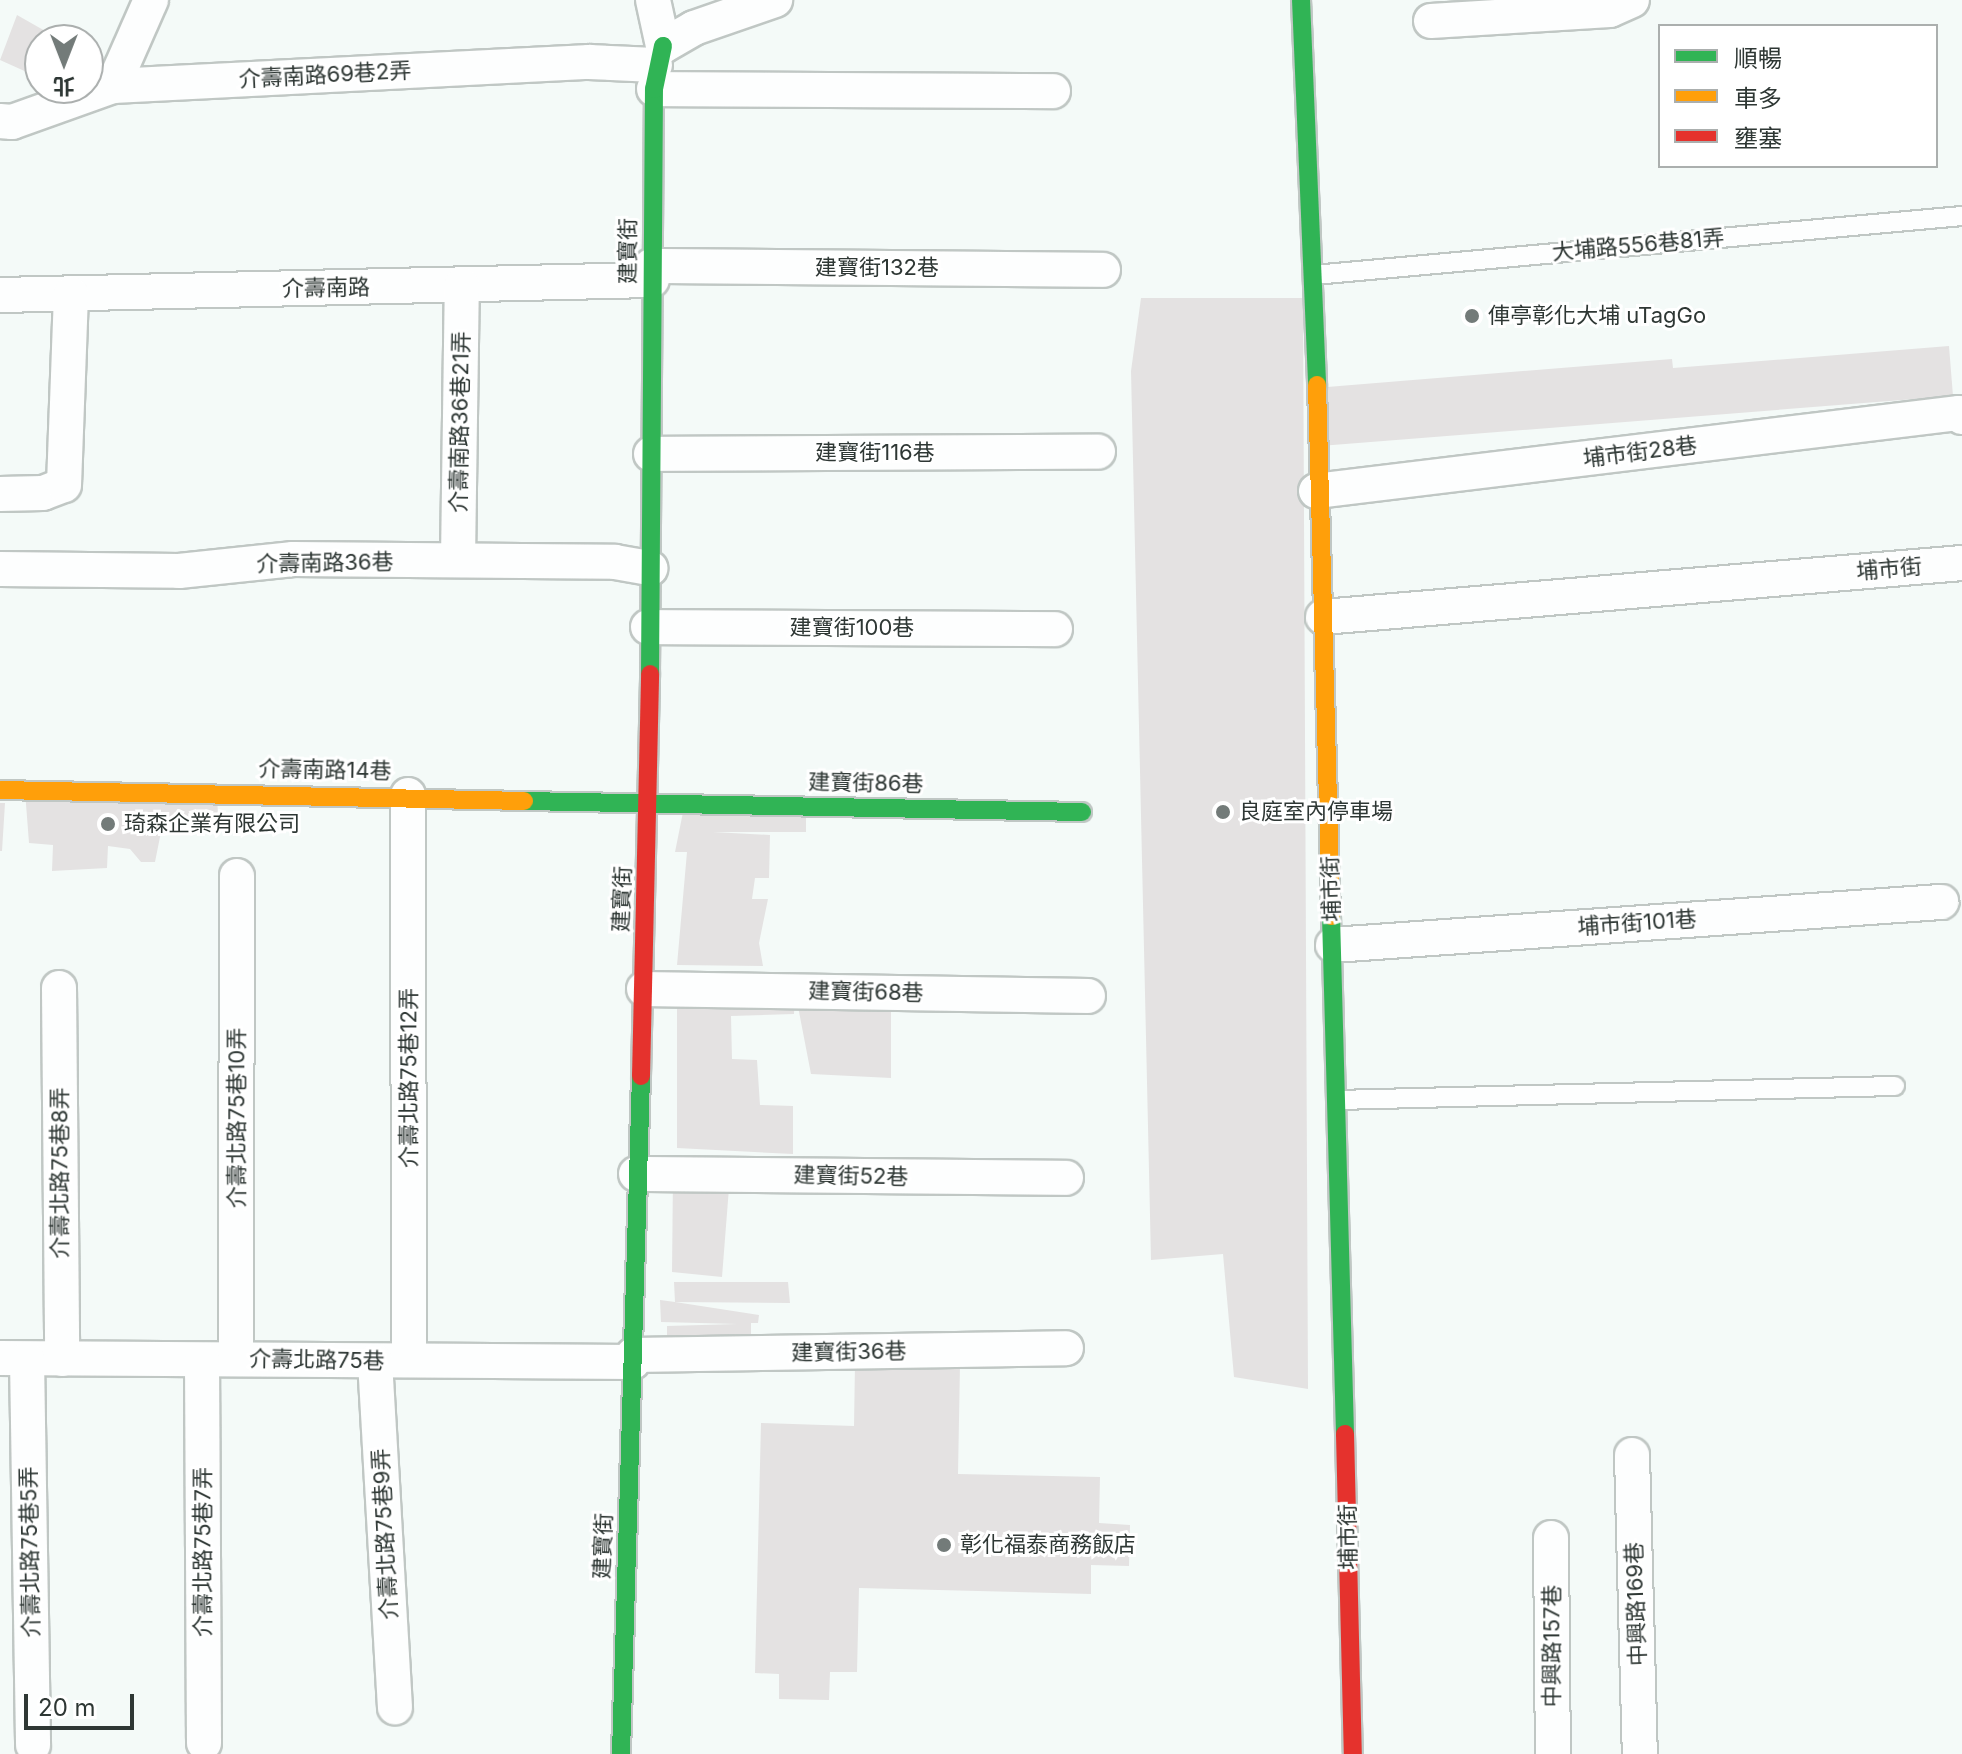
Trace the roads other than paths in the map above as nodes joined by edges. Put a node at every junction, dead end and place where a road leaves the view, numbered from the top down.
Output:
1 (151, 0) edge
2 (653, 0) edge
3 (775, 0) edge
4 (1301, 0) edge
5 (1632, 0) edge
6 (1431, 21) dead end
7 (657, 67) junction
8 (113, 86) junction
9 (1053, 91) dead end
10 (0, 121) edge
11 (1962, 216) edge
12 (1103, 270) dead end
13 (651, 273) junction
14 (1314, 275) junction
15 (462, 285) junction
16 (71, 294) junction
17 (0, 295) edge
18 (1962, 417) edge
19 (1098, 452) dead end
20 (651, 454) junction
21 (1316, 491) junction
22 (0, 494) edge
23 (458, 560) junction
24 (1962, 563) edge
25 (650, 568) junction
26 (0, 569) edge
27 (1323, 617) junction
28 (648, 627) junction
29 (1055, 629) dead end
30 (0, 790) edge
31 (408, 795) junction
32 (649, 802) junction
33 (1082, 812) dead end
34 (237, 876) dead end
35 (1941, 902) dead end
36 (1333, 945) junction
37 (59, 988) dead end
38 (644, 989) junction
39 (1088, 996) dead end
40 (1895, 1086) dead end
41 (1337, 1100) junction
42 (636, 1174) junction
43 (1066, 1178) dead end
44 (1066, 1348) dead end
45 (13, 1358) edge
46 (633, 1358) junction
47 (62, 1359) junction
48 (236, 1359) junction
49 (202, 1360) junction
50 (409, 1360) junction
51 (375, 1361) junction
52 (1632, 1455) dead end
53 (1551, 1538) dead end
54 (395, 1707) dead end
55 (204, 1743) dead end
56 (33, 1745) dead end
57 (621, 1754) edge
58 (1353, 1754) edge
59 (1553, 1754) edge
60 (1640, 1754) edge

1 - 8 street
2 - 7 street
3 - 7 street
4 - 14 street
5 - 6 street
7 - 8 street, 介壽南路69巷2弄
7 - 9 street, 介壽南路69巷2弄
7 - 13 street, 建寶街
8 - 10 street, 介壽南路69巷2弄
11 - 14 lane, 大埔路556巷81弄
12 - 13 street, 建寶街132巷
13 - 15 street, 介壽南路
13 - 20 street, 建寶街
14 - 21 street
15 - 16 street, 介壽南路
15 - 23 street, 介壽南路36巷21弄
16 - 17 street, 介壽南路
16 - 22 street
18 - 21 street, 埔市街28巷
19 - 20 street, 建寶街116巷
20 - 25 street, 建寶街
21 - 27 street
23 - 25 street, 介壽南路36巷
23 - 26 street, 介壽南路36巷
24 - 27 street, 埔市街
25 - 28 street, 建寶街
27 - 36 street, 埔市街
28 - 29 street, 建寶街100巷
28 - 32 street, 建寶街
30 - 31 street, 介壽南路14巷
31 - 32 street, 介壽南路14巷
31 - 50 street, 介壽北路75巷12弄
32 - 33 street, 建寶街86巷
32 - 38 street, 建寶街
34 - 48 street, 介壽北路75巷10弄
35 - 36 street, 埔市街101巷
36 - 41 street, 埔市街
37 - 47 street, 介壽北路75巷8弄
38 - 39 street, 建寶街68巷
38 - 42 street, 建寶街
40 - 41 lane
41 - 58 street, 埔市街
42 - 43 street, 建寶街52巷
42 - 46 street, 建寶街
44 - 46 street, 建寶街36巷
45 - 47 street, 介壽北路75巷
45 - 56 street, 介壽北路75巷5弄
46 - 50 street, 介壽北路75巷
46 - 57 street, 建寶街
47 - 49 street, 介壽北路75巷
48 - 49 street, 介壽北路75巷
48 - 51 street, 介壽北路75巷
49 - 55 street, 介壽北路75巷7弄
50 - 51 street, 介壽北路75巷
51 - 54 street, 介壽北路75巷9弄
52 - 60 street, 中興路169巷
53 - 59 street, 中興路157巷

